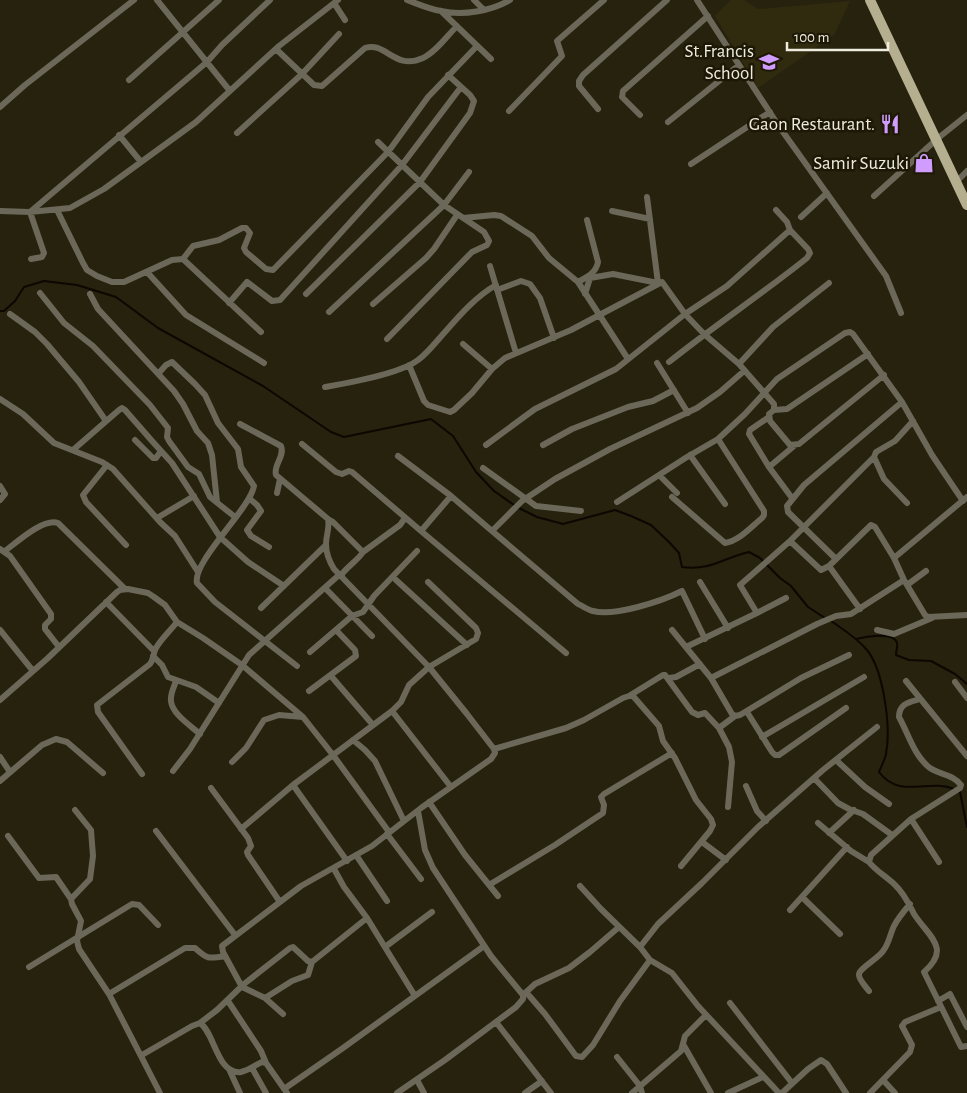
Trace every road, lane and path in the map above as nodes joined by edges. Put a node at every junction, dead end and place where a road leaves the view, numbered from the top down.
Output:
1 (134, 0) edge
2 (157, 0) edge
3 (219, 0) edge
4 (270, 0) edge
5 (407, 0) edge
6 (474, 0) edge
7 (510, 0) edge
8 (604, 0) edge
9 (667, 0) edge
10 (697, 0) edge
11 (870, 0) edge
12 (336, 2) edge
13 (484, 10) junction
14 (441, 12) junction
15 (708, 16) junction
16 (345, 20) dead end
17 (457, 26) junction
18 (182, 32) junction
19 (339, 34) dead end
20 (477, 46) junction
21 (276, 50) junction
22 (491, 59) dead end
23 (207, 62) junction
24 (739, 65) junction
25 (302, 74) junction
26 (448, 75) junction
27 (129, 80) dead end
28 (461, 87) junction
29 (230, 90) junction
30 (0, 107) edge
31 (598, 109) dead end
32 (509, 111) dead end
33 (770, 112) junction
34 (640, 115) dead end
35 (967, 115) edge
36 (668, 122) dead end
37 (238, 133) dead end
38 (119, 135) junction
39 (936, 140) junction
40 (378, 142) dead end
41 (388, 152) junction
42 (141, 162) junction
43 (691, 164) dead end
44 (402, 165) junction
45 (967, 171) edge
46 (469, 172) dead end
47 (420, 182) junction
48 (956, 182) junction
49 (827, 193) junction
50 (874, 196) dead end
51 (647, 197) dead end
52 (444, 205) junction
53 (967, 205) edge
54 (57, 210) junction
55 (776, 210) dead end
56 (0, 211) edge
57 (612, 211) dead end
58 (30, 212) junction
59 (460, 217) junction
60 (801, 217) dead end
61 (587, 220) dead end
62 (650, 220) junction
63 (790, 230) junction
64 (183, 258) junction
65 (30, 259) dead end
66 (490, 266) dead end
67 (147, 272) junction
68 (578, 282) junction
69 (658, 283) junction
70 (829, 283) dead end
71 (497, 288) junction
72 (40, 293) dead end
73 (90, 294) dead end
74 (306, 294) dead end
75 (585, 294) junction
76 (229, 303) junction
77 (373, 304) dead end
78 (329, 312) dead end
79 (10, 314) dead end
80 (685, 314) junction
81 (901, 314) dead end
82 (598, 315) junction
83 (262, 332) dead end
84 (704, 334) junction
85 (554, 338) junction
86 (387, 339) dead end
87 (463, 344) dead end
88 (516, 353) junction
89 (868, 354) junction
90 (628, 359) junction
91 (669, 362) dead end
92 (264, 363) dead end
93 (657, 364) dead end
94 (739, 364) junction
95 (409, 365) junction
96 (492, 370) junction
97 (744, 371) junction
98 (158, 374) junction
99 (884, 375) junction
100 (325, 387) dead end
101 (674, 390) junction
102 (763, 392) junction
103 (0, 399) edge
104 (902, 402) junction
105 (774, 410) junction
106 (688, 413) junction
107 (769, 417) junction
108 (106, 421) junction
109 (913, 421) junction
110 (240, 424) dead end
111 (718, 439) junction
112 (135, 440) dead end
113 (302, 444) dead end
114 (486, 445) dead end
115 (543, 445) dead end
116 (794, 446) junction
117 (72, 450) junction
118 (161, 451) junction
119 (690, 455) junction
120 (398, 456) dead end
121 (874, 457) junction
122 (107, 465) junction
123 (769, 467) junction
124 (483, 468) dead end
125 (659, 475) junction
126 (280, 480) junction
127 (0, 486) edge
128 (277, 493) dead end
129 (194, 496) junction
130 (451, 496) junction
131 (249, 498) junction
132 (792, 498) junction
133 (965, 499) edge
134 (0, 500) edge
135 (524, 500) junction
136 (217, 502) junction
137 (617, 502) dead end
138 (906, 503) dead end
139 (725, 504) dead end
140 (581, 511) dead end
141 (235, 517) junction
142 (157, 518) junction
143 (405, 518) junction
144 (328, 519) junction
145 (804, 526) junction
146 (421, 531) junction
147 (492, 531) junction
148 (220, 537) junction
149 (790, 541) junction
150 (126, 545) dead end
151 (326, 545) junction
152 (269, 547) dead end
153 (2, 550) edge
154 (417, 551) dead end
155 (363, 552) junction
156 (894, 558) junction
157 (836, 559) junction
158 (829, 566) junction
159 (926, 571) dead end
160 (198, 572) junction
161 (339, 575) junction
162 (396, 580) dead end
163 (428, 582) dead end
164 (700, 582) dead end
165 (906, 582) junction
166 (284, 586) junction
167 (325, 588) junction
168 (125, 589) junction
169 (786, 598) dead end
170 (106, 602) junction
171 (368, 605) junction
172 (261, 608) dead end
173 (860, 608) junction
174 (757, 614) junction
175 (967, 615) edge
176 (352, 616) junction
177 (933, 618) junction
178 (177, 622) junction
179 (728, 628) junction
180 (0, 630) edge
181 (336, 630) junction
182 (672, 630) dead end
183 (877, 630) dead end
184 (372, 636) dead end
185 (705, 639) junction
186 (264, 642) junction
187 (467, 646) junction
188 (59, 647) junction
189 (686, 647) junction
190 (310, 652) dead end
191 (566, 653) dead end
192 (154, 654) junction
193 (849, 655) dead end
194 (700, 664) junction
195 (242, 665) junction
196 (297, 666) dead end
197 (429, 667) junction
198 (33, 672) junction
199 (331, 676) junction
200 (669, 678) junction
201 (711, 678) junction
202 (864, 678) dead end
203 (176, 681) junction
204 (906, 681) dead end
205 (955, 682) dead end
206 (309, 691) dead end
207 (630, 696) junction
208 (967, 698) edge
209 (920, 699) junction
210 (0, 700) edge
211 (219, 703) junction
212 (846, 708) dead end
213 (392, 710) junction
214 (746, 712) junction
215 (735, 716) junction
216 (303, 717) junction
217 (373, 725) junction
218 (719, 728) junction
219 (877, 728) dead end
220 (200, 734) junction
221 (762, 737) junction
222 (353, 740) junction
223 (494, 749) junction
224 (672, 753) junction
225 (334, 755) junction
226 (0, 756) edge
227 (967, 756) edge
228 (836, 760) junction
229 (232, 762) dead end
230 (173, 771) dead end
231 (10, 772) junction
232 (103, 773) dead end
233 (142, 774) dead end
234 (814, 778) junction
235 (0, 781) edge
236 (293, 786) junction
237 (746, 786) dead end
238 (451, 787) junction
239 (211, 788) dead end
240 (430, 802) junction
241 (889, 804) dead end
242 (728, 807) dead end
243 (74, 810) dead end
244 (854, 810) junction
245 (418, 811) junction
246 (911, 819) junction
247 (404, 821) junction
248 (766, 821) junction
249 (818, 823) dead end
250 (241, 829) junction
251 (156, 830) dead end
252 (388, 833) junction
253 (830, 833) junction
254 (892, 835) junction
255 (8, 836) dead end
256 (702, 842) junction
257 (846, 847) junction
258 (356, 855) junction
259 (726, 860) junction
260 (347, 861) junction
261 (869, 862) junction
262 (939, 862) dead end
263 (681, 866) dead end
264 (334, 869) junction
265 (421, 879) dead end
266 (489, 884) junction
267 (580, 886) dead end
268 (498, 896) dead end
269 (802, 897) junction
270 (71, 899) junction
271 (387, 901) dead end
272 (280, 902) junction
273 (910, 904) junction
274 (790, 910) dead end
275 (432, 912) dead end
276 (367, 918) junction
277 (158, 925) dead end
278 (619, 927) junction
279 (840, 934) dead end
280 (235, 935) junction
281 (78, 937) junction
282 (484, 946) junction
283 (385, 947) junction
284 (640, 947) junction
285 (225, 956) junction
286 (650, 960) junction
287 (312, 962) junction
288 (29, 967) dead end
289 (242, 987) junction
290 (869, 991) dead end
291 (109, 994) junction
292 (525, 994) junction
293 (415, 996) junction
294 (265, 998) junction
295 (228, 1001) junction
296 (730, 1004) dead end
297 (939, 1004) junction
298 (283, 1014) dead end
299 (706, 1015) junction
300 (496, 1022) junction
301 (200, 1023) junction
302 (967, 1027) edge
303 (683, 1044) junction
304 (967, 1046) edge
305 (142, 1055) junction
306 (617, 1057) dead end
307 (266, 1063) junction
308 (252, 1068) junction
309 (229, 1069) junction
310 (763, 1077) junction
311 (417, 1080) junction
312 (883, 1080) junction
313 (542, 1081) junction
314 (792, 1083) junction
315 (641, 1090) edge
316 (285, 1091) edge
317 (160, 1093) edge
318 (240, 1093) edge
319 (266, 1093) edge
320 (397, 1093) edge
321 (424, 1093) edge
322 (526, 1093) edge
323 (551, 1093) edge
324 (632, 1093) edge
325 (711, 1093) edge
326 (728, 1093) edge
327 (780, 1093) edge
328 (846, 1093) edge
329 (870, 1093) edge
330 (896, 1093) edge

1 - 30 street
2 - 18 street
3 - 18 street
4 - 23 street
5 - 14 street
6 - 13 street
7 - 13 street
8 - 32 street
9 - 31 street
10 - 15 street
11 - 39 main road
12 - 16 street
12 - 21 street
13 - 14 street
14 - 17 street
15 - 24 street
15 - 34 street
17 - 20 street
17 - 25 street
18 - 23 street
18 - 27 street
19 - 25 street
20 - 22 street
20 - 26 street
21 - 25 street
21 - 29 street
23 - 29 street
23 - 38 street
24 - 33 street
24 - 36 street
25 - 37 street
26 - 28 street
26 - 41 street
28 - 44 street
28 - 47 street
29 - 42 street
33 - 43 street
33 - 49 street
35 - 39 street
38 - 42 street
38 - 58 street
39 - 48 main road
39 - 50 street
40 - 41 street
41 - 44 street
41 - 64 street
42 - 54 street
44 - 47 street
44 - 76 street
45 - 48 street
46 - 52 street
47 - 52 street
47 - 74 street
48 - 53 main road
49 - 60 street
49 - 81 street
51 - 62 street
52 - 59 street
52 - 78 street
54 - 58 street
54 - 67 street
55 - 63 street
56 - 58 street
57 - 62 street
58 - 65 street
59 - 68 street
59 - 77 street
59 - 86 street
61 - 68 street
62 - 69 street
63 - 80 street
63 - 84 street
64 - 67 street
64 - 76 street
66 - 71 street
67 - 92 street
68 - 75 street
69 - 75 street
69 - 80 street
69 - 82 street
70 - 94 street
71 - 85 street
71 - 88 street
71 - 95 street
72 - 136 street
73 - 98 street
75 - 82 street
76 - 83 street
79 - 108 street
80 - 84 street
80 - 90 street
82 - 85 street
82 - 90 street
84 - 91 street
84 - 94 street
85 - 88 street
87 - 96 street
88 - 96 street
89 - 99 street
89 - 102 street
89 - 105 street
90 - 114 street
93 - 101 street
94 - 97 street
95 - 96 street
95 - 100 street
97 - 102 street
97 - 106 street
98 - 131 street
98 - 136 street
99 - 104 street
99 - 116 street
101 - 106 street
101 - 115 street
102 - 105 street
102 - 111 street
103 - 117 street
104 - 109 street
104 - 132 street
105 - 107 street
106 - 135 street
107 - 116 street
107 - 123 street
108 - 117 street
108 - 118 street
109 - 121 street
109 - 133 street
110 - 126 street
111 - 119 street
111 - 125 street
112 - 118 street
113 - 143 street
116 - 123 street
117 - 122 street
118 - 129 street
119 - 125 street
119 - 139 street
120 - 130 street
121 - 138 street
121 - 145 street
122 - 142 street
122 - 150 street
123 - 132 street
124 - 135 street
125 - 137 street
126 - 128 street
126 - 144 street
127 - 134 street
129 - 142 street
129 - 148 street
130 - 146 street
130 - 147 street
131 - 141 street
131 - 152 street
132 - 145 street
133 - 156 street
135 - 140 street
135 - 147 street
136 - 141 street
141 - 148 street
142 - 160 street
143 - 146 street
143 - 155 street
144 - 151 street
144 - 155 street
145 - 149 street
145 - 157 street
146 - 191 street
147 - 185 street
148 - 160 street
148 - 166 street
149 - 158 street
149 - 174 street
151 - 161 street
151 - 166 street
153 - 168 street
153 - 188 street
154 - 171 street
155 - 161 street
156 - 157 street
156 - 165 street
157 - 158 street
158 - 173 street
159 - 165 street
160 - 186 street
161 - 167 street
161 - 171 street
162 - 187 street
163 - 187 street
164 - 179 street
165 - 173 street
165 - 177 street
166 - 172 street
167 - 176 street
167 - 186 street
168 - 170 street
168 - 178 street
169 - 174 street
170 - 188 street
170 - 192 street
171 - 176 street
171 - 197 street
173 - 201 street
174 - 179 street
175 - 177 street
176 - 181 street
176 - 184 street
177 - 183 street
178 - 192 street
178 - 195 street
179 - 185 street
180 - 198 street
181 - 190 street
181 - 199 street
182 - 189 street
185 - 189 street
186 - 195 street
186 - 196 street
187 - 197 street
188 - 198 street
189 - 194 street
192 - 203 street
192 - 233 street
193 - 214 street
194 - 200 street
194 - 201 street
195 - 211 street
195 - 216 street
197 - 213 street
197 - 223 street
198 - 210 street
199 - 206 street
199 - 217 street
200 - 207 street
200 - 218 street
201 - 215 street
202 - 221 street
203 - 211 street
203 - 220 street
204 - 209 street
205 - 208 street
207 - 223 street
207 - 224 street
209 - 227 street
209 - 246 street
211 - 220 street
212 - 221 street
213 - 217 street
213 - 238 street
214 - 215 street
214 - 221 street
215 - 218 street
216 - 225 street
216 - 229 street
217 - 222 street
218 - 242 street
219 - 228 street
220 - 230 street
222 - 225 street
222 - 247 street
223 - 238 street
224 - 256 street
224 - 266 street
225 - 236 street
225 - 252 street
226 - 231 street
228 - 234 street
228 - 241 street
231 - 232 street
231 - 235 street
234 - 244 street
234 - 248 street
236 - 250 street
236 - 260 street
237 - 248 street
238 - 240 street
239 - 250 street
240 - 245 street
240 - 266 street
243 - 270 street
244 - 253 street
244 - 254 street
245 - 247 street
245 - 282 street
246 - 254 street
246 - 262 street
247 - 252 street
248 - 259 street
249 - 253 street
250 - 272 street
251 - 280 street
252 - 258 street
252 - 265 street
253 - 257 street
254 - 261 street
255 - 270 street
256 - 259 street
256 - 263 street
257 - 261 street
257 - 269 street
258 - 260 street
258 - 271 street
259 - 284 street
260 - 264 street
261 - 273 street
264 - 272 street
264 - 276 street
266 - 268 street
267 - 278 street
269 - 274 street
269 - 279 street
270 - 281 street
272 - 280 street
273 - 290 street
273 - 297 street
275 - 283 street
276 - 283 street
276 - 287 street
277 - 281 street
278 - 284 street
278 - 292 street
280 - 285 street
281 - 288 street
281 - 291 street
282 - 292 street
282 - 293 street
283 - 293 street
284 - 286 street
285 - 289 street
285 - 291 street
286 - 292 street
286 - 299 street
287 - 289 street
287 - 294 street
289 - 294 street
289 - 295 street
291 - 305 street
292 - 300 street
293 - 316 street
294 - 298 street
295 - 301 street
295 - 307 street
296 - 314 street
297 - 302 street
297 - 304 street
297 - 312 street
299 - 303 street
299 - 310 street
300 - 311 street
300 - 313 street
301 - 305 street
301 - 309 street
303 - 315 street
303 - 325 street
305 - 317 street
306 - 315 street
307 - 308 street
307 - 316 street
308 - 309 street
308 - 319 street
309 - 318 street
310 - 326 street
310 - 327 street
311 - 320 street
311 - 321 street
312 - 329 street
312 - 330 street
313 - 322 street
313 - 323 street
314 - 327 street
314 - 328 street
315 - 324 street

